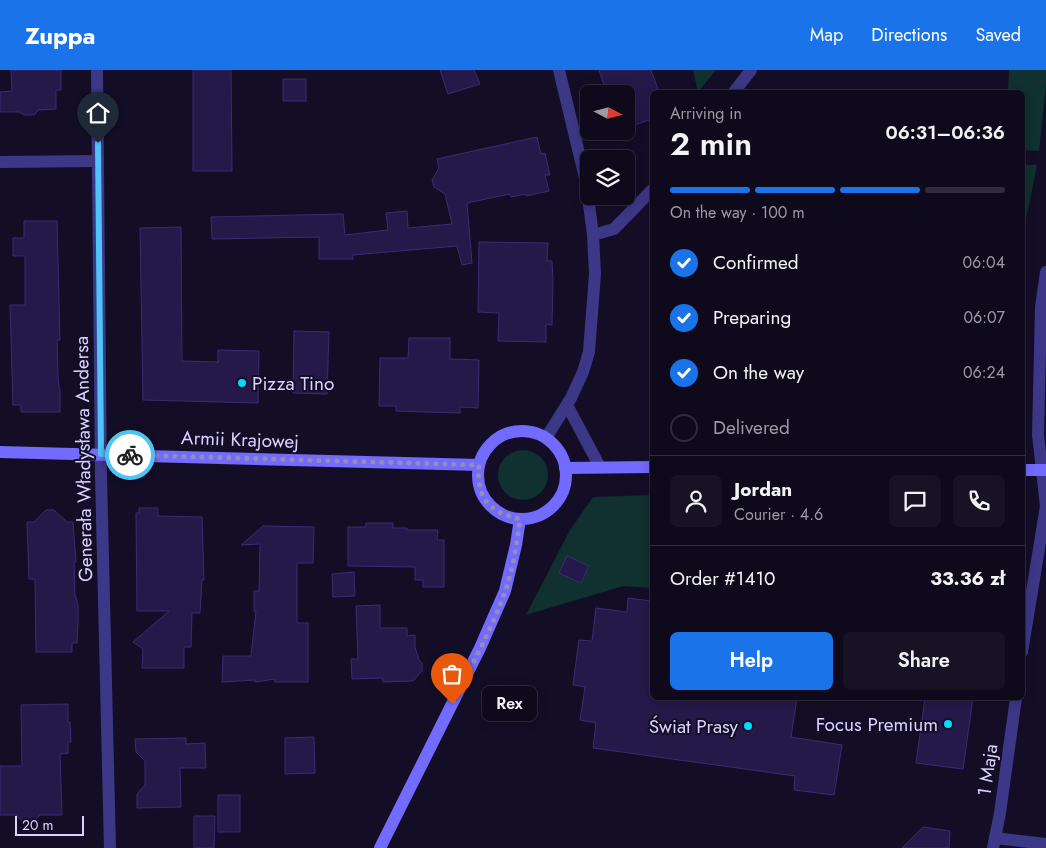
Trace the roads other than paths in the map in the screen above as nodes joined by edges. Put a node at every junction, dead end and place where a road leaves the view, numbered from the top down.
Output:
1 (97, 70) edge
2 (559, 70) edge
3 (751, 70) edge
4 (736, 90) edge
5 (98, 161) junction
6 (0, 162) edge
7 (650, 192) edge
8 (594, 236) junction
9 (1046, 272) edge
10 (567, 405) junction
11 (546, 438) junction
12 (0, 452) edge
13 (101, 454) junction
14 (479, 465) junction
15 (600, 467) junction
16 (650, 467) edge
17 (565, 468) junction
18 (1025, 470) edge
19 (1044, 470) edge
20 (520, 519) junction
21 (1025, 634) edge
22 (1016, 700) edge
23 (994, 843) edge
24 (1046, 844) edge
25 (110, 848) edge
26 (380, 848) edge

1 - 5 street, Generała Władysława Andersa
2 - 8 street
3 - 4 street
5 - 6 street
5 - 13 street, Generała Władysława Andersa
7 - 8 street
8 - 10 street
9 - 19 street
10 - 11 street
10 - 15 street
11 - 14 street
11 - 17 street
12 - 13 street, Armii Krajowej
13 - 14 street, Armii Krajowej
13 - 25 street, Generała Władysława Andersa
14 - 20 street
15 - 16 street
15 - 17 street
17 - 20 street
18 - 19 street
19 - 21 street
20 - 26 street
22 - 23 street, 1 Maja
23 - 24 street

